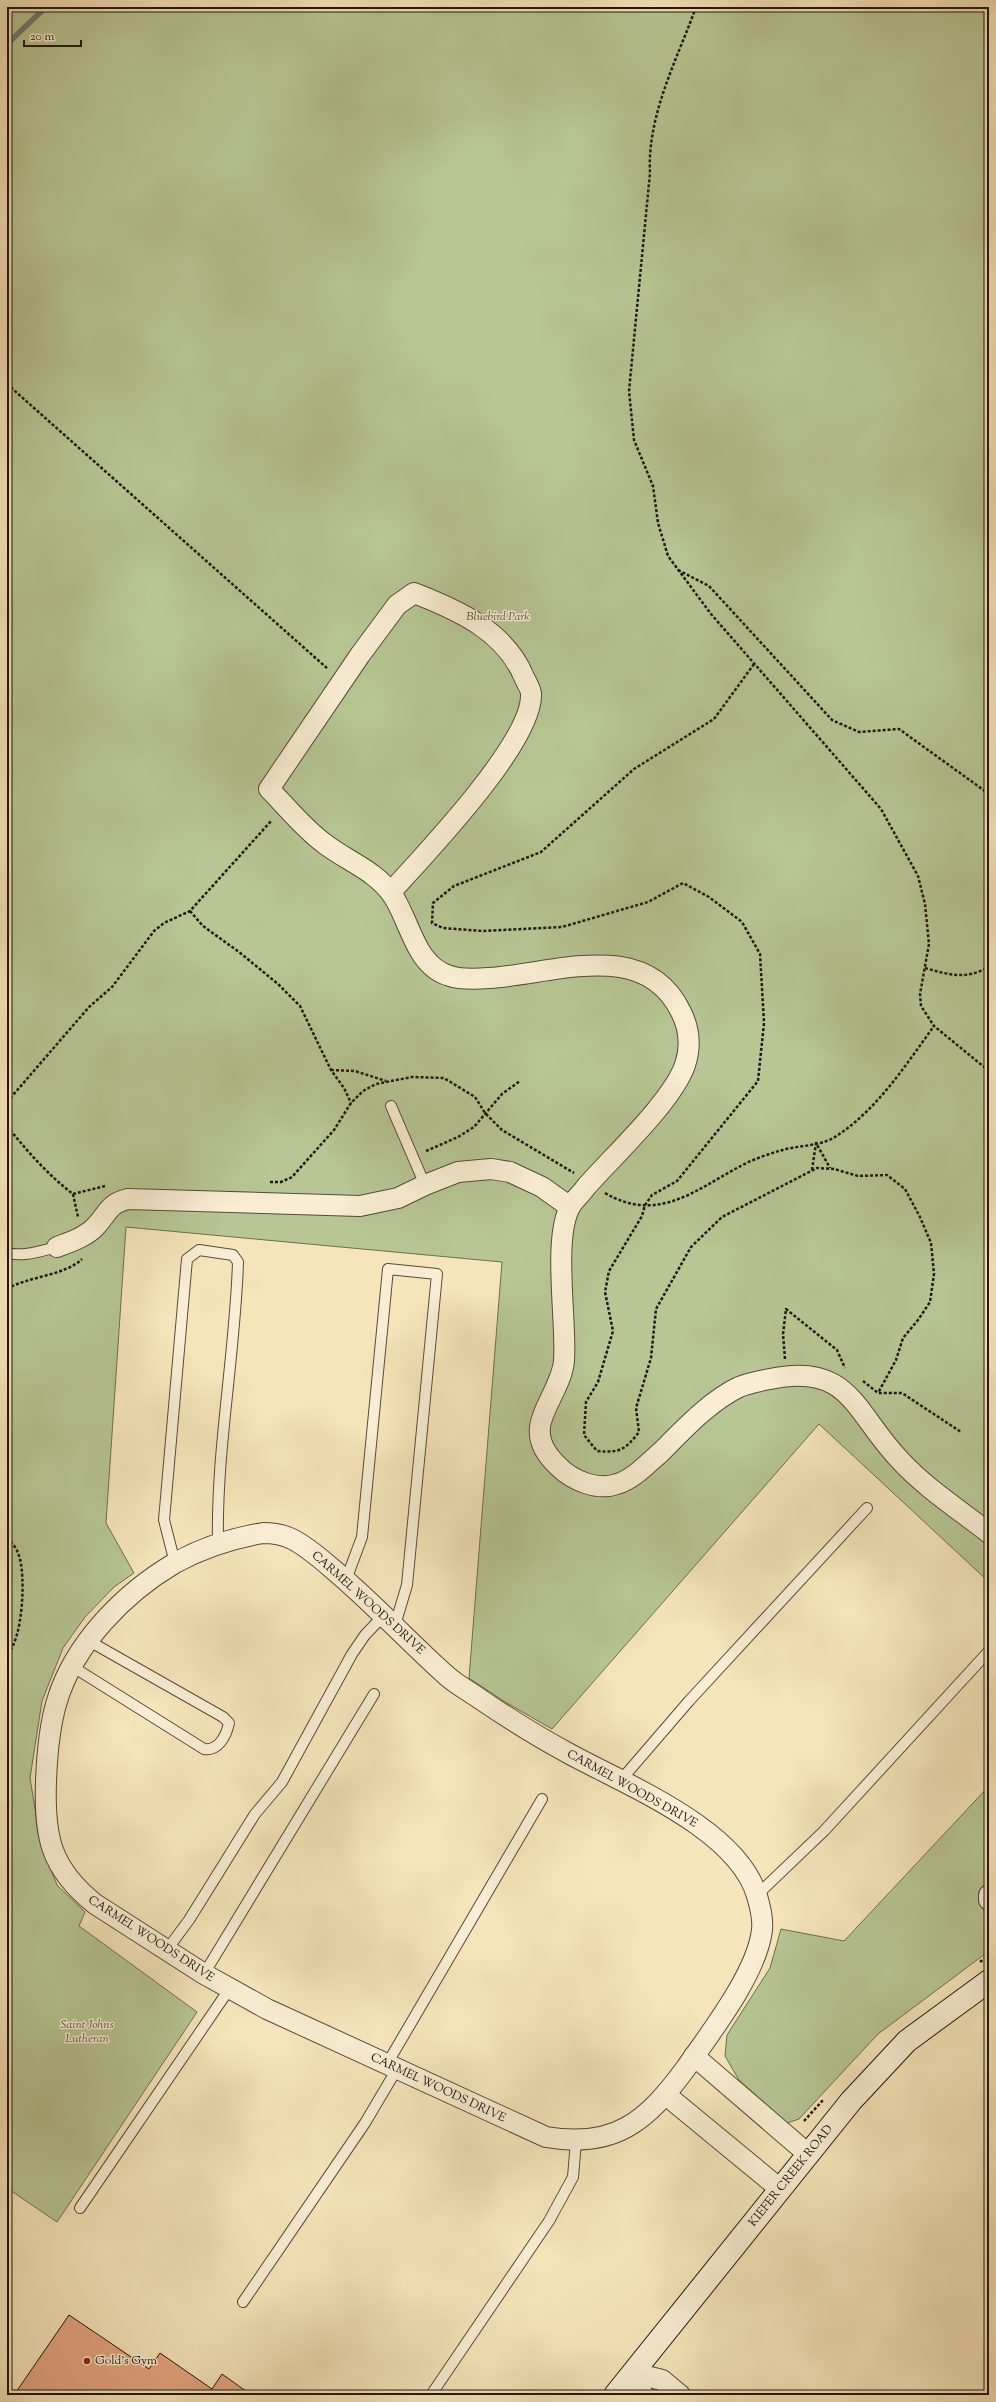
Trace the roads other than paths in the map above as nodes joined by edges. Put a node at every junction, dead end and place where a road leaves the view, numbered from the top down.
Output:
1 (391, 892) junction
2 (391, 1106) dead end
3 (425, 1184) junction
4 (570, 1207) junction
5 (57, 1247) joint
6 (7, 1253) edge
7 (867, 1508) dead end
8 (989, 1533) edge
9 (218, 1544) junction
10 (175, 1563) junction
11 (346, 1580) junction
12 (389, 1620) junction
13 (89, 1641) junction
14 (989, 1651) edge
15 (73, 1667) junction
16 (374, 1694) dead end
17 (621, 1780) junction
18 (542, 1799) dead end
19 (757, 1895) junction
20 (989, 1895) edge
21 (989, 1900) edge
22 (166, 1951) junction
23 (204, 1974) junction
24 (989, 1980) edge
25 (230, 1988) junction
26 (694, 2056) junction
27 (392, 2066) junction
28 (666, 2095) junction
29 (576, 2141) junction
30 (808, 2154) junction
31 (780, 2189) junction
32 (80, 2208) dead end
33 (243, 2302) dead end
34 (634, 2373) junction
35 (431, 2395) edge
36 (615, 2395) edge
37 (643, 2395) edge
38 (680, 2395) edge

1 - 1 street
1 - 4 street
2 - 3 lane
3 - 4 street
3 - 5 street
4 - 8 street
5 - 6 lane
7 - 17 lane
9 - 10 street, CARMEL WOODS DRIVE
9 - 10 lane
9 - 11 street, CARMEL WOODS DRIVE
10 - 13 street, CARMEL WOODS DRIVE
11 - 12 street, CARMEL WOODS DRIVE
11 - 12 lane
12 - 17 street, CARMEL WOODS DRIVE
12 - 22 lane
13 - 15 street, CARMEL WOODS DRIVE
13 - 15 lane
14 - 19 lane
15 - 22 street, CARMEL WOODS DRIVE
16 - 23 lane
17 - 19 street, CARMEL WOODS DRIVE
18 - 27 lane
19 - 26 street, CARMEL WOODS DRIVE
20 - 21 street
22 - 23 street, CARMEL WOODS DRIVE
23 - 25 street, CARMEL WOODS DRIVE
24 - 30 street, KIEFER CREEK ROAD
25 - 27 street, CARMEL WOODS DRIVE
25 - 32 lane
26 - 28 street, CARMEL WOODS DRIVE
26 - 30 street
27 - 29 street, CARMEL WOODS DRIVE
27 - 33 lane
28 - 29 street, CARMEL WOODS DRIVE
28 - 31 street
29 - 35 lane
30 - 31 street, KIEFER CREEK ROAD
31 - 34 street, KIEFER CREEK ROAD
34 - 36 street, KIEFER CREEK ROAD
34 - 37 street
34 - 38 street

